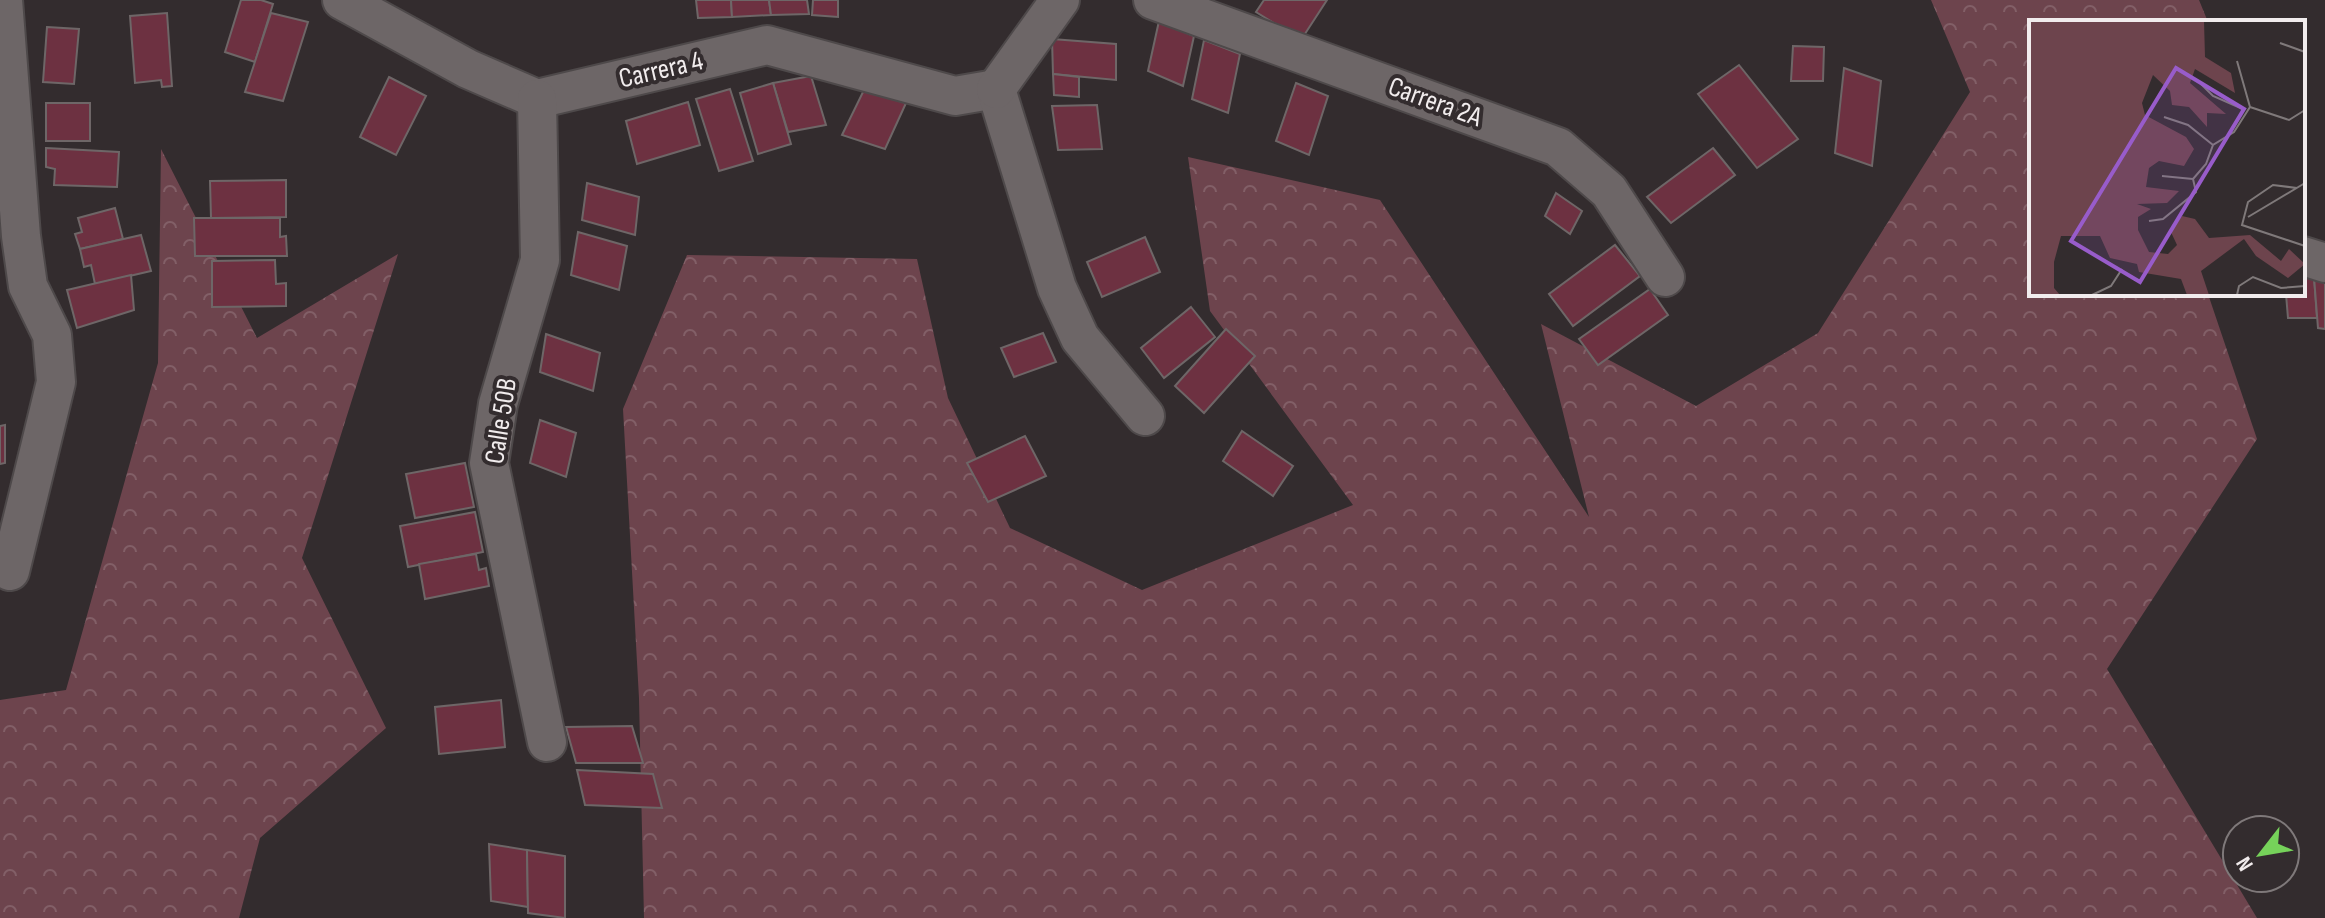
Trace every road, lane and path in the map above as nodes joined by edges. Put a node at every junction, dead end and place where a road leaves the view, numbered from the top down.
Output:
1 (3, 0) edge
2 (342, 0) edge
3 (1060, 0) edge
4 (1153, 0) edge
5 (996, 89) junction
6 (537, 99) junction
7 (2305, 257) edge
8 (2325, 263) edge
9 (1665, 277) dead end
10 (1145, 416) dead end
11 (10, 571) dead end
12 (547, 742) dead end

1 - 11 street
2 - 6 street
3 - 5 street
4 - 9 street, Carrera 2A
5 - 6 street, Carrera 4
5 - 10 street
6 - 12 street, Calle 50B
7 - 8 street

